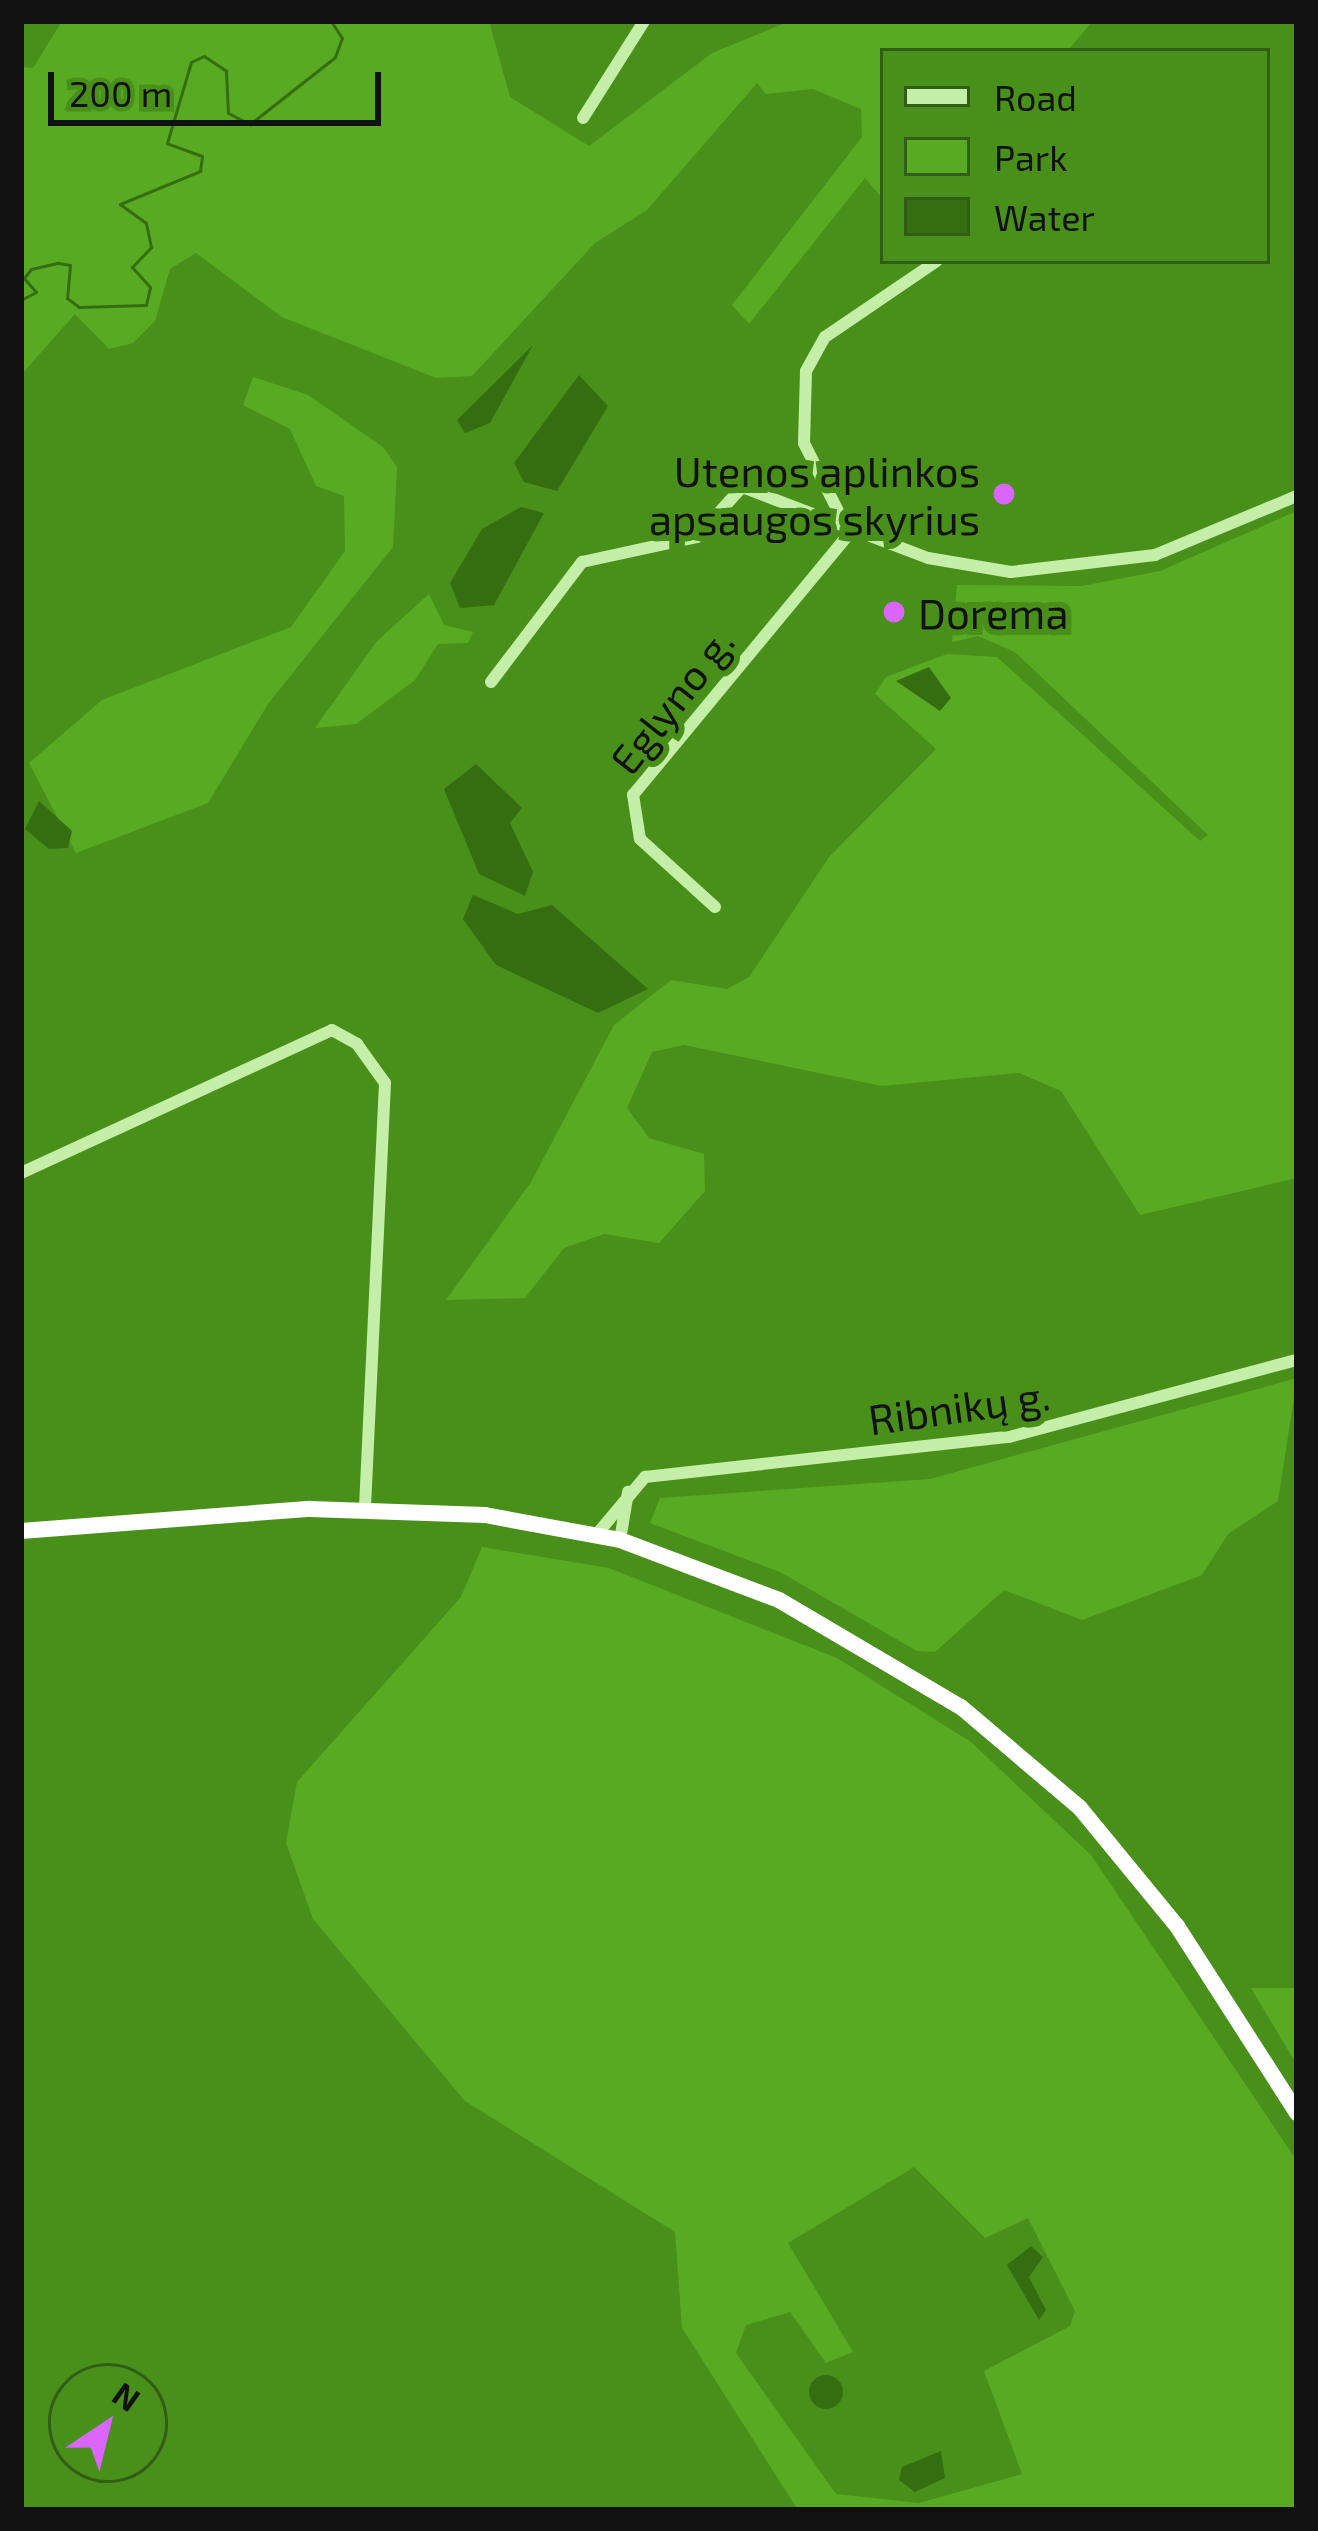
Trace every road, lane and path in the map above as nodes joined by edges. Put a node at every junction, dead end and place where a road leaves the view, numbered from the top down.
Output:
1 (644, 21) edge
2 (583, 118) dead end
3 (933, 264) edge
4 (1297, 496) edge
5 (852, 530) junction
6 (490, 682) dead end
7 (715, 907) dead end
8 (21, 1173) edge
9 (1297, 1360) edge
10 (628, 1491) junction
11 (364, 1508) junction
12 (21, 1531) edge
13 (597, 1534) junction
14 (620, 1540) junction
15 (1297, 2113) edge

1 - 2 street
3 - 5 street
4 - 5 street
5 - 6 street
5 - 7 street, Eglyno g.
8 - 11 street
9 - 10 street, Ribnikų g.
10 - 13 street
10 - 14 street
11 - 12 highway
11 - 13 highway
13 - 14 highway
14 - 15 highway

